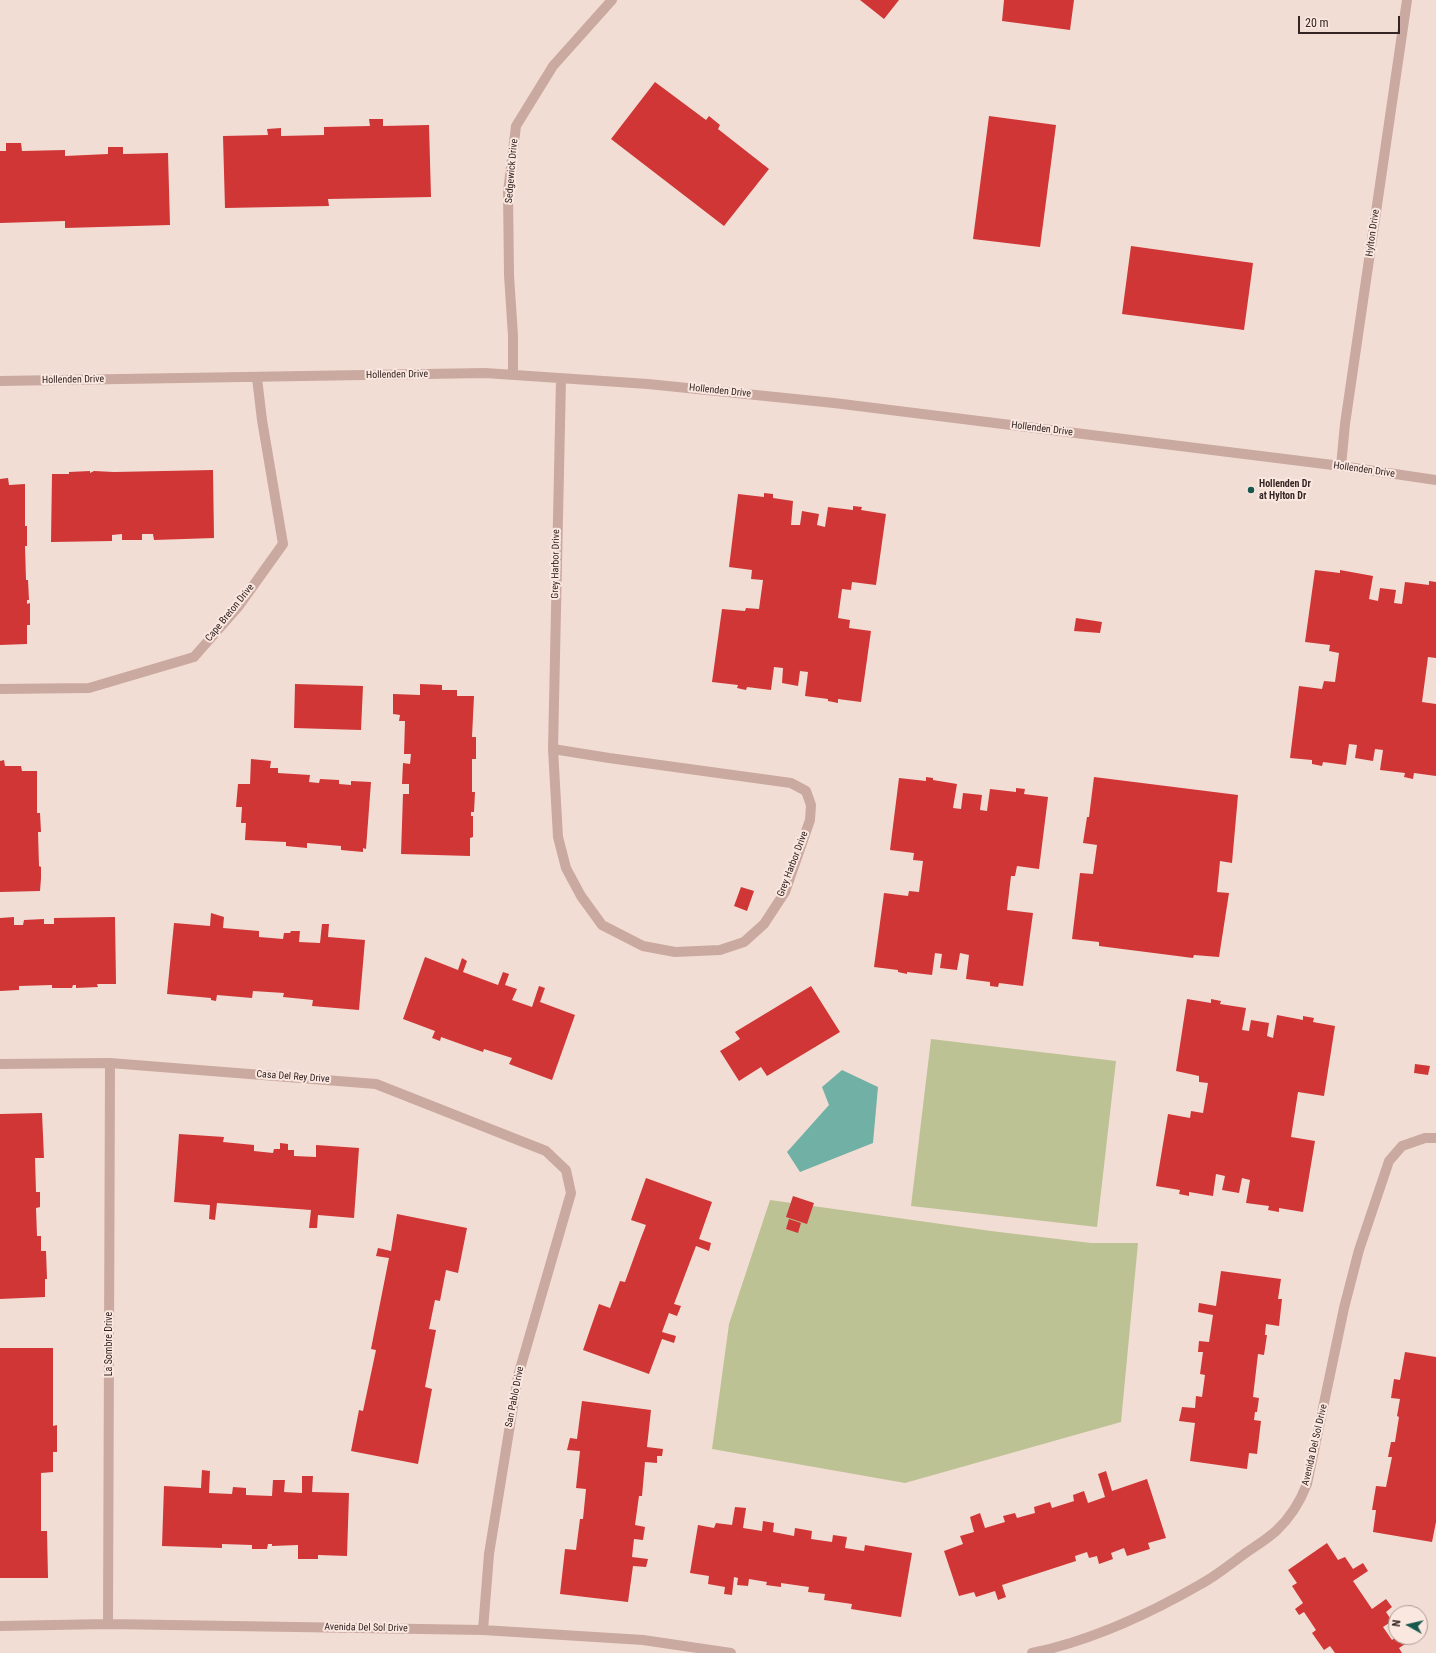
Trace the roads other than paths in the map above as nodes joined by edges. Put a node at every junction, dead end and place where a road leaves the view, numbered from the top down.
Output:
1 (612, 0) edge
2 (1407, 0) edge
3 (513, 375) junction
4 (257, 378) junction
5 (561, 379) junction
6 (0, 381) edge
7 (1341, 466) junction
8 (1436, 480) edge
9 (0, 689) edge
10 (553, 749) junction
11 (110, 1063) junction
12 (0, 1064) edge
13 (1436, 1138) edge
14 (566, 1170) joint
15 (108, 1624) junction
16 (0, 1626) edge
17 (483, 1630) junction
18 (731, 1653) edge
19 (1032, 1653) edge

1 - 3 street, Sedgewick Drive
2 - 7 street, Hylton Drive
3 - 4 street, Hollenden Drive
3 - 5 street, Hollenden Drive
4 - 6 street, Hollenden Drive
4 - 9 street, Cape Breton Drive
5 - 7 street, Hollenden Drive
5 - 10 street, Grey Harbor Drive
7 - 8 street, Hollenden Drive
10 - 10 street, Grey Harbor Drive
11 - 12 street, Casa Del Rey Drive
11 - 14 street, Casa Del Rey Drive
11 - 15 street, La Sombre Drive
13 - 19 street, Avenida Del Sol Drive
14 - 17 street, San Pablo Drive
15 - 16 street, Avenida Del Sol Drive
15 - 17 street, Avenida Del Sol Drive
17 - 18 street, Avenida Del Sol Drive

